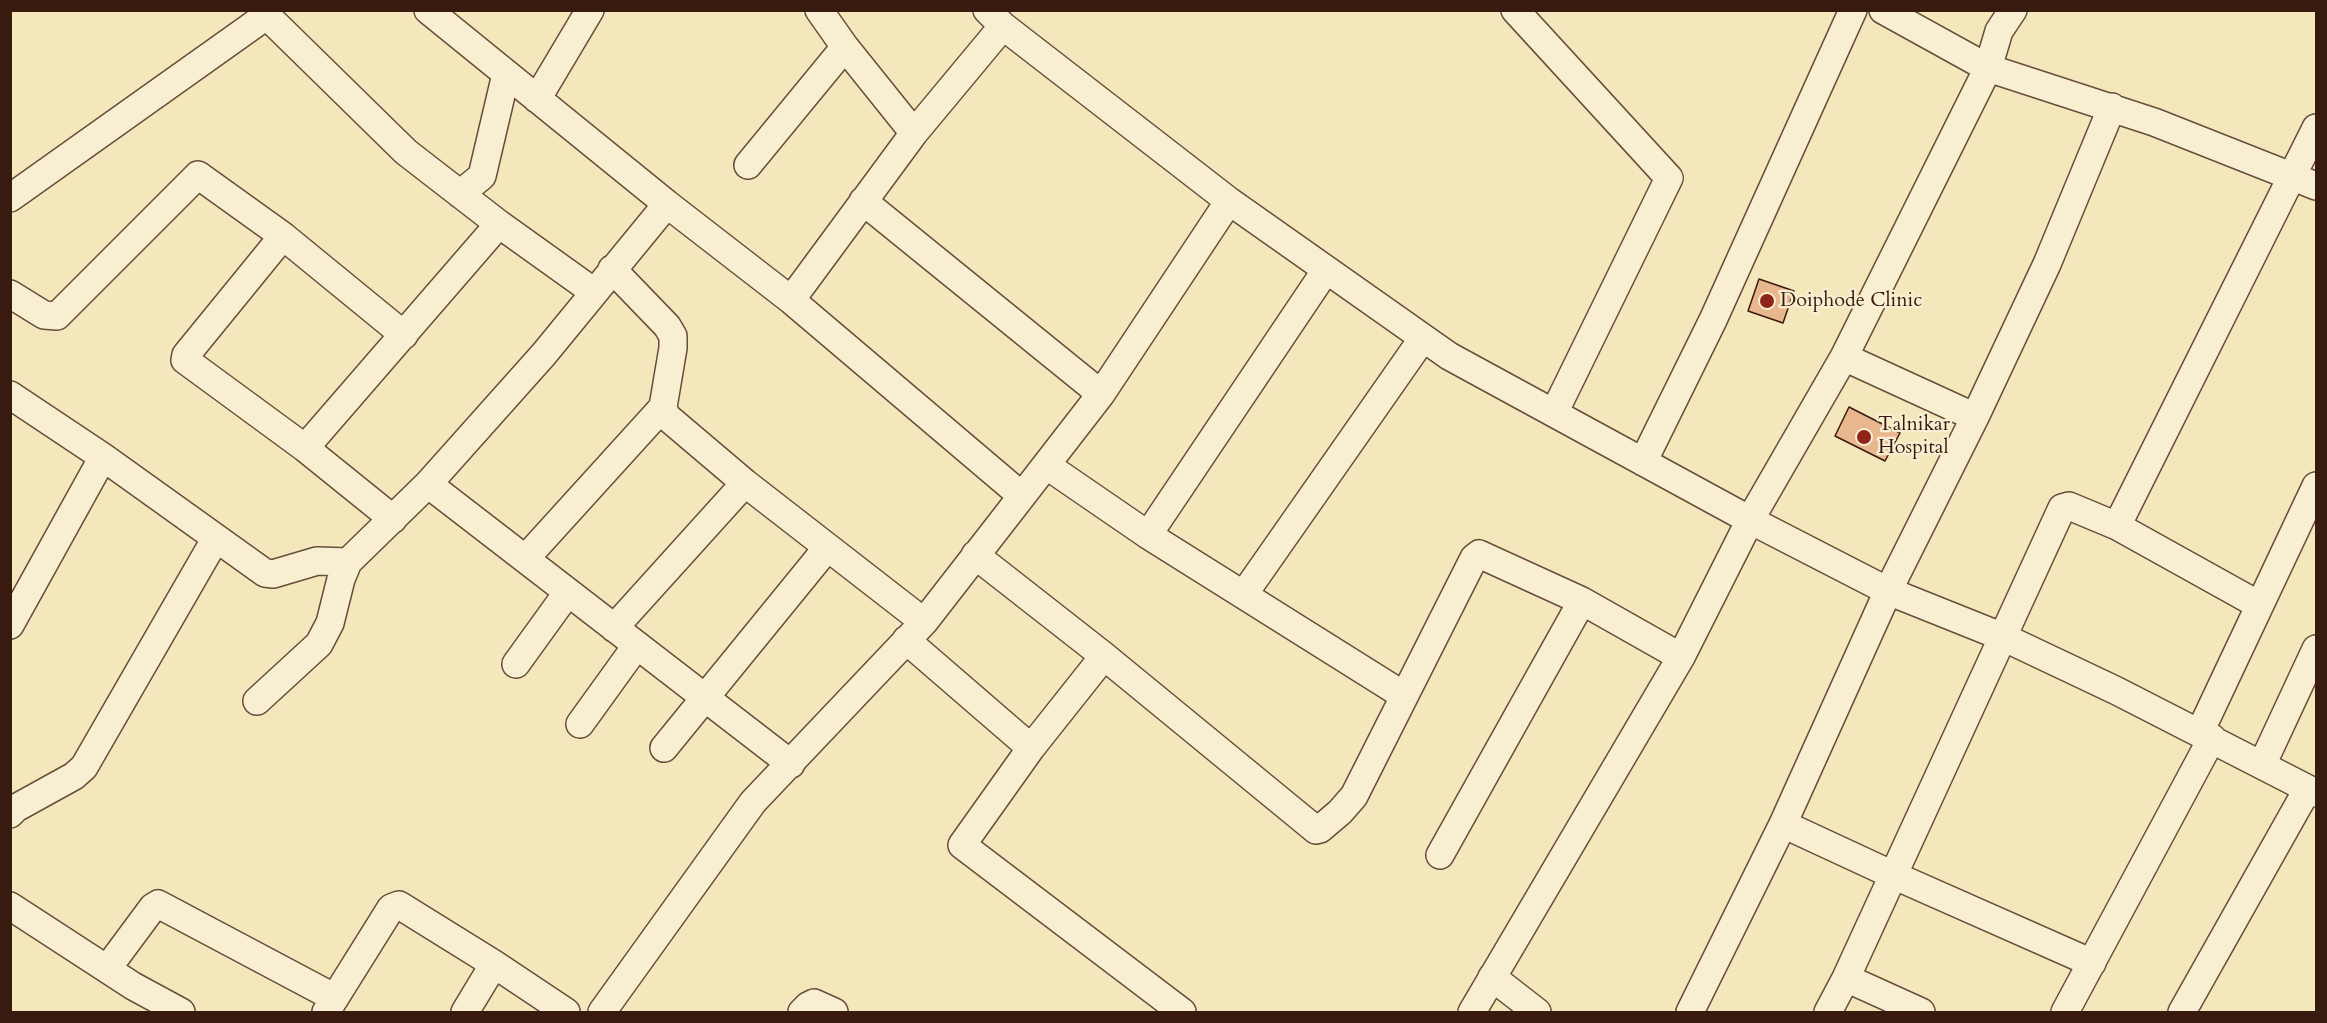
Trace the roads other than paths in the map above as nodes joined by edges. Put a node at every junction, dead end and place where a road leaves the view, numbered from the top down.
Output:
1 (428, 10) edge
2 (590, 10) edge
3 (819, 10) edge
4 (1515, 10) edge
5 (1853, 10) edge
6 (1883, 10) edge
7 (2013, 10) edge
8 (263, 13) edge
9 (995, 18) edge
10 (845, 47) junction
11 (1988, 68) junction
12 (506, 74) junction
13 (537, 99) junction
14 (2112, 107) junction
15 (2316, 128) edge
16 (914, 133) junction
17 (748, 165) dead end
18 (2305, 181) edge
19 (460, 194) junction
20 (10, 198) edge
21 (863, 201) junction
22 (1229, 201) junction
23 (667, 204) junction
24 (499, 224) junction
25 (283, 236) junction
26 (612, 269) junction
27 (1326, 270) junction
28 (594, 292) junction
29 (10, 294) edge
30 (791, 300) junction
31 (404, 335) junction
32 (1423, 338) junction
33 (1844, 357) junction
34 (1101, 394) junction
35 (10, 395) edge
36 (663, 407) junction
37 (1554, 413) junction
38 (1975, 417) junction
39 (305, 448) junction
40 (103, 458) junction
41 (1642, 462) junction
42 (1046, 465) junction
43 (745, 483) junction
44 (428, 484) junction
45 (2316, 486) edge
46 (1022, 496) junction
47 (393, 519) junction
48 (1750, 520) junction
49 (2117, 526) junction
50 (1148, 535) junction
51 (216, 538) junction
52 (827, 548) junction
53 (975, 555) junction
54 (525, 559) junction
55 (348, 562) junction
56 (1888, 591) junction
57 (568, 592) junction
58 (1244, 594) junction
59 (1582, 601) junction
60 (2259, 605) junction
61 (10, 626) edge
62 (614, 628) junction
63 (915, 631) junction
64 (2003, 637) junction
65 (637, 645) junction
66 (2316, 649) edge
67 (1104, 656) junction
68 (1680, 657) junction
69 (516, 664) dead end
70 (1403, 695) junction
71 (706, 699) junction
72 (257, 701) dead end
73 (580, 724) dead end
74 (2206, 735) junction
75 (664, 748) dead end
76 (1031, 748) junction
77 (790, 764) junction
78 (2262, 765) junction
79 (2312, 791) edge
80 (10, 814) edge
81 (1783, 824) junction
82 (1440, 855) dead end
83 (1893, 875) junction
84 (10, 906) edge
85 (2092, 963) junction
86 (494, 964) junction
87 (107, 969) junction
88 (1492, 977) junction
89 (1846, 978) junction
90 (331, 1005) edge
91 (181, 1012) edge
92 (465, 1012) edge
93 (566, 1012) edge
94 (602, 1012) edge
95 (802, 1012) edge
96 (834, 1012) edge
97 (1182, 1012) edge
98 (1472, 1012) edge
99 (1537, 1012) edge
100 (1690, 1012) edge
101 (1828, 1012) edge
102 (1921, 1012) edge
103 (2065, 1012) edge
104 (2182, 1012) edge

1 - 12 street
2 - 13 street
3 - 10 street
4 - 37 street
5 - 41 street
6 - 11 street
7 - 11 street
8 - 19 street
8 - 20 street
9 - 16 street
9 - 22 street
10 - 16 street
10 - 17 street
11 - 14 street
11 - 33 street
12 - 13 street
12 - 19 street
13 - 23 street
14 - 18 street
14 - 38 street
15 - 18 street
16 - 21 street
18 - 49 street
19 - 24 street
21 - 30 street
21 - 34 street
22 - 27 street
22 - 34 street
23 - 26 street
23 - 30 street
24 - 28 street
24 - 31 street
25 - 29 street
25 - 31 street
25 - 39 street
26 - 28 street
26 - 36 street
27 - 32 street
27 - 50 street
28 - 44 street
30 - 46 street
31 - 39 street
32 - 37 street
32 - 58 street
33 - 38 street
33 - 48 street
34 - 42 street
35 - 40 street
36 - 43 street
36 - 54 street
37 - 41 street
38 - 56 street
39 - 47 street
40 - 51 street
40 - 61 street
41 - 48 street
42 - 46 street
42 - 50 street
43 - 52 street
43 - 62 street
44 - 47 street
44 - 54 street
45 - 60 street
46 - 53 street
47 - 55 street
48 - 56 street
48 - 68 street
49 - 60 street
49 - 64 street
50 - 58 street
51 - 55 street
51 - 80 street
52 - 63 street
52 - 71 street
53 - 63 street
53 - 67 street
54 - 57 street
55 - 72 street
56 - 64 street
56 - 81 street
57 - 62 street
57 - 69 street
58 - 70 street
59 - 68 street
59 - 70 street
59 - 82 street
60 - 74 street
62 - 65 street
63 - 76 street
63 - 77 street
64 - 74 street
64 - 83 street
65 - 71 street
65 - 73 street
66 - 78 street
67 - 70 street
67 - 76 street
68 - 88 street
71 - 75 street
71 - 77 street
74 - 78 street
74 - 85 street
76 - 97 street
77 - 94 street
78 - 79 street
79 - 104 street
81 - 83 street
81 - 100 street
83 - 85 street
83 - 89 street
84 - 87 street
85 - 103 street
86 - 90 street
86 - 92 street
86 - 93 street
87 - 90 street
87 - 91 street
88 - 98 street
88 - 99 street
89 - 101 street
89 - 102 street
95 - 96 street

